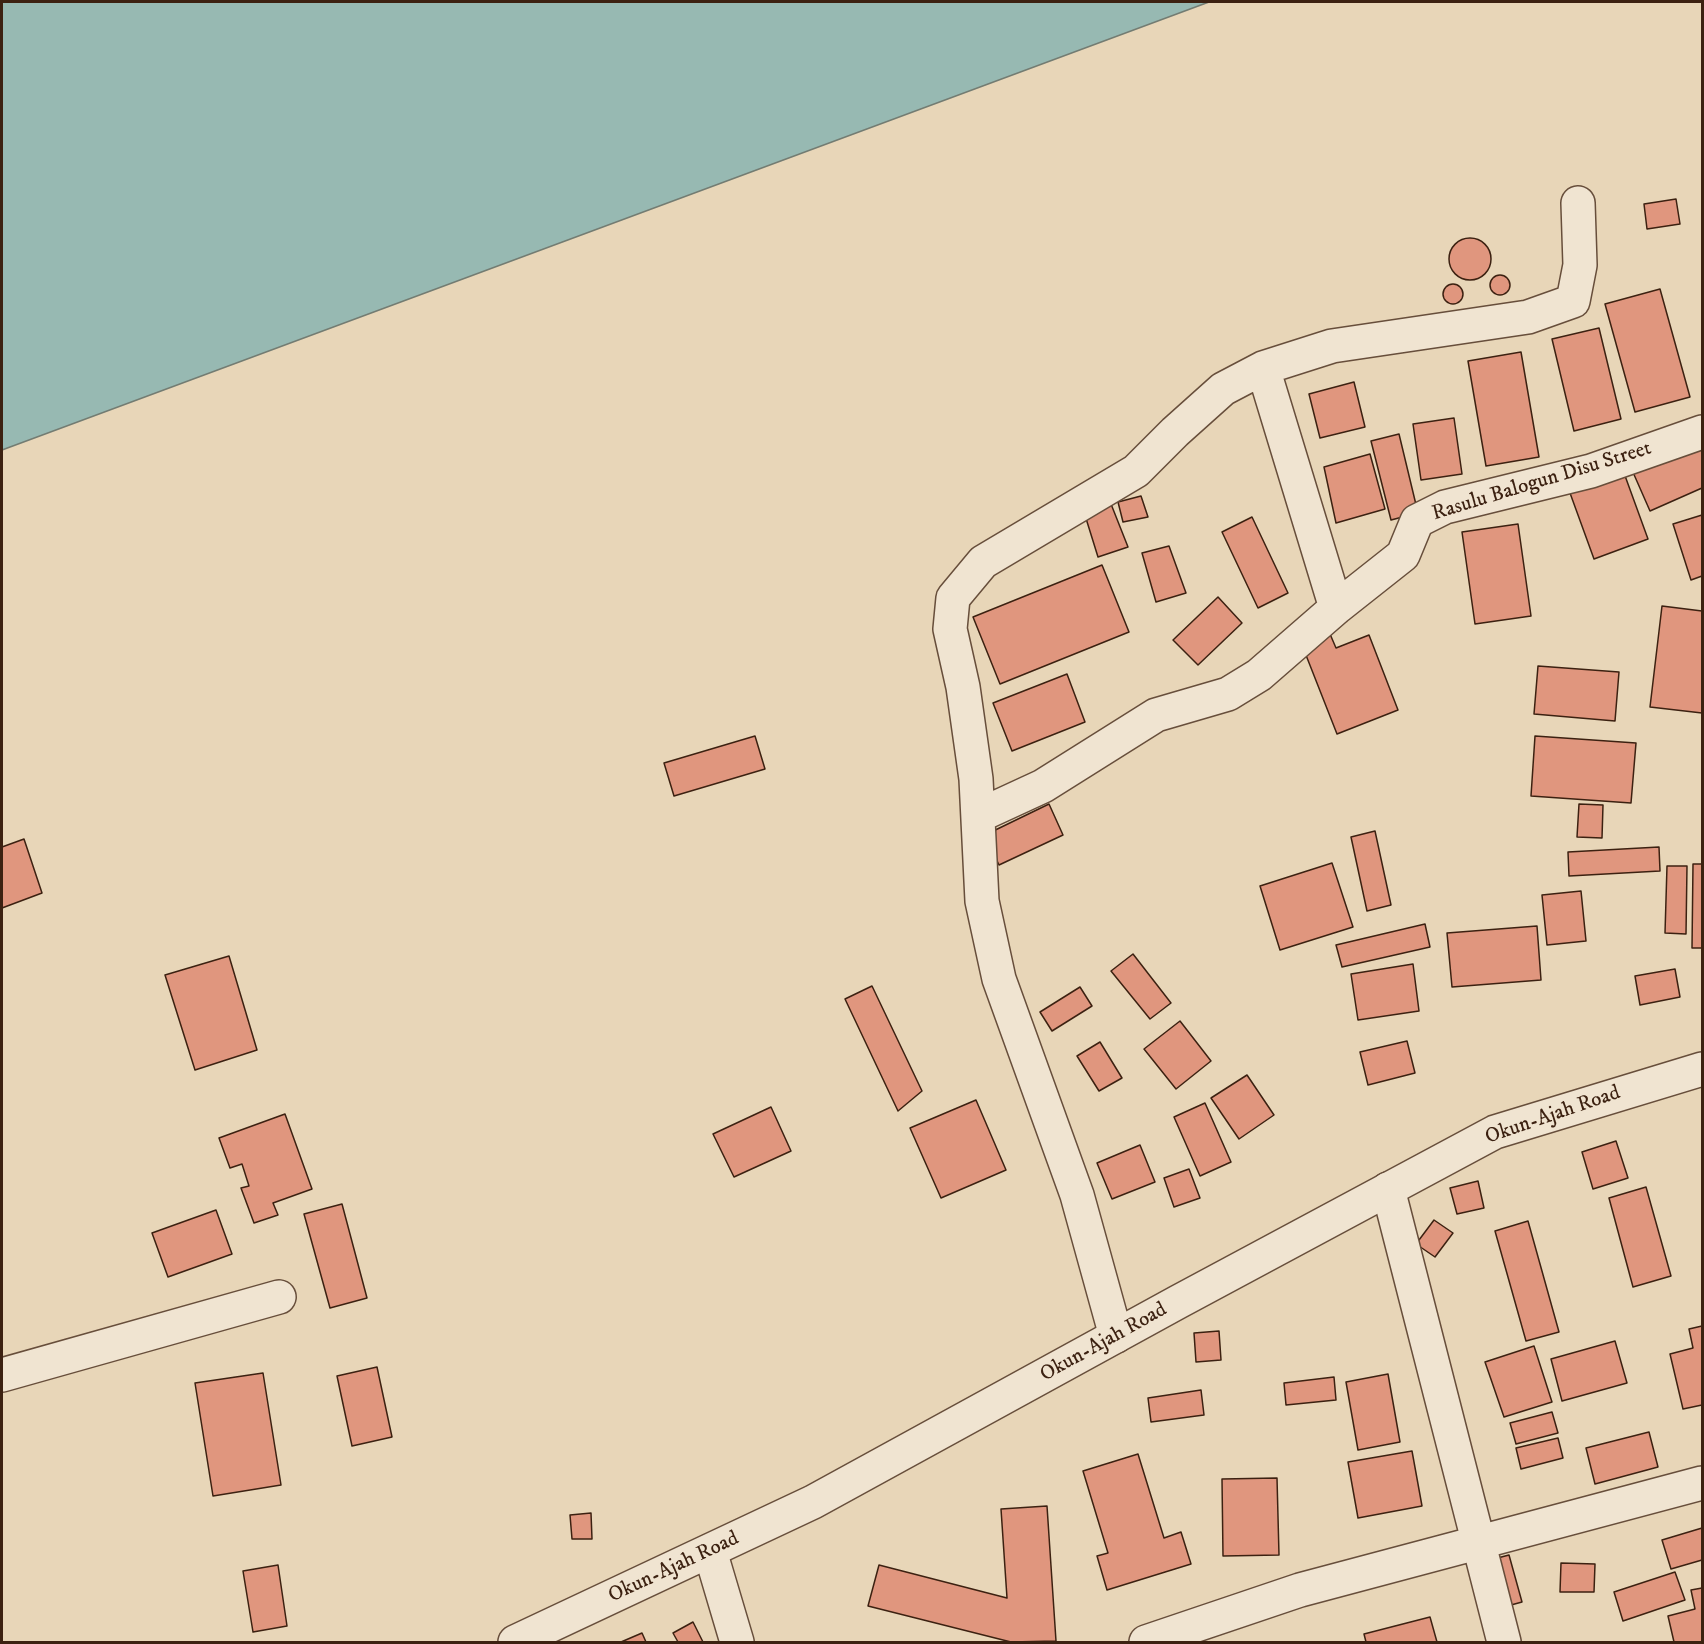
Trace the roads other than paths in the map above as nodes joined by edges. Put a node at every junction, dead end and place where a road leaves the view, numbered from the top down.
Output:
1 (1578, 203) dead end
2 (1263, 368) junction
3 (1702, 432) edge
4 (1336, 608) junction
5 (978, 816) junction
6 (1702, 1069) edge
7 (1388, 1190) junction
8 (279, 1298) dead end
9 (1116, 1336) junction
10 (2, 1375) edge
11 (1702, 1483) edge
12 (1479, 1543) junction
13 (710, 1551) junction
14 (515, 1642) edge
15 (737, 1642) edge
16 (1146, 1642) edge
17 (1504, 1642) edge

1 - 2 street
2 - 4 street
2 - 5 street
3 - 4 street, Rasulu Balogun Disu Street
4 - 5 street, Rasulu Balogun Disu Street
5 - 9 street
6 - 7 street, Okun-Ajah Road
7 - 9 street, Okun-Ajah Road
7 - 12 street
8 - 10 street
9 - 13 street, Okun-Ajah Road
11 - 12 street
12 - 16 street
12 - 17 street
13 - 14 street, Okun-Ajah Road
13 - 15 street

